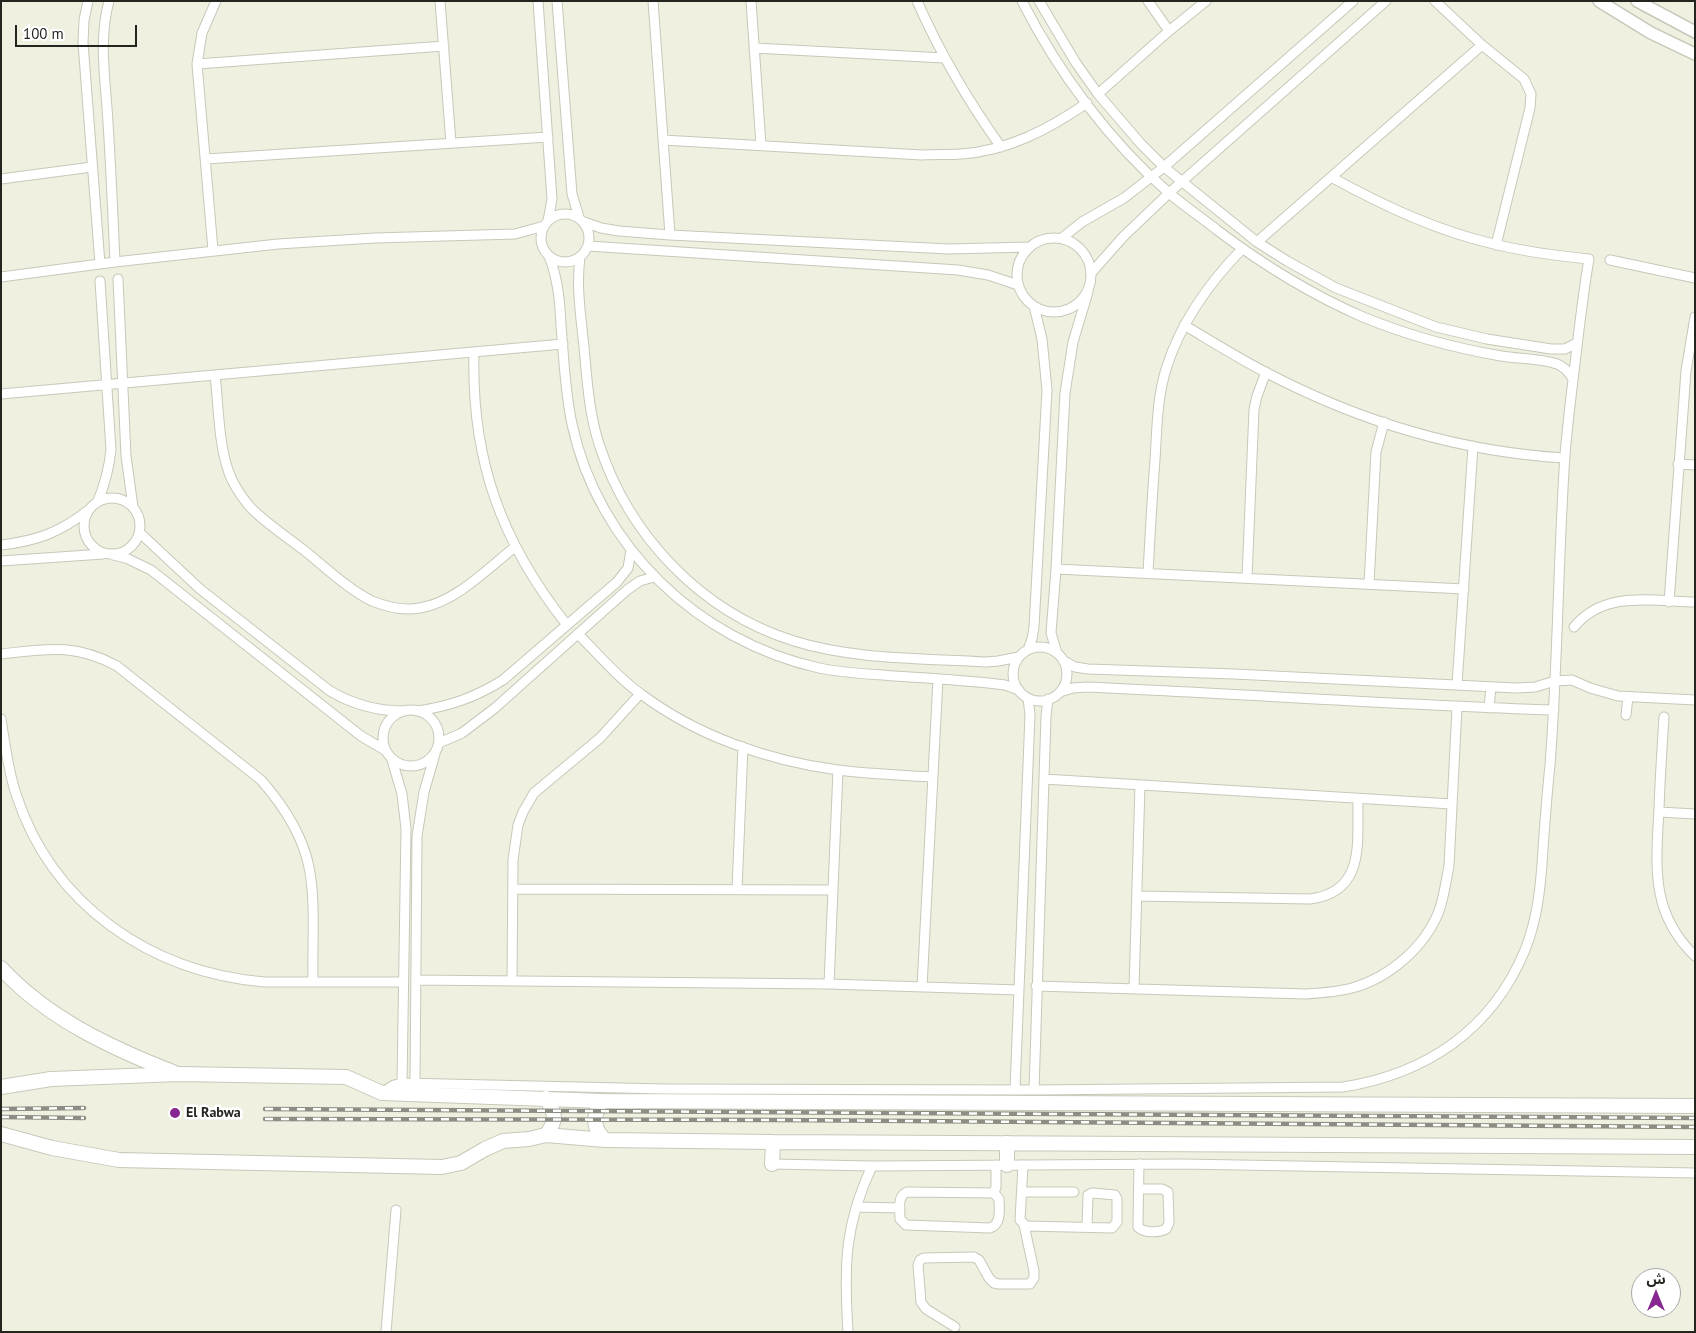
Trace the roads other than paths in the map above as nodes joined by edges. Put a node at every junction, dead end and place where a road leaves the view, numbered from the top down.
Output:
1 (88, 1) edge
2 (109, 1) edge
3 (216, 1) edge
4 (440, 1) edge
5 (538, 1) edge
6 (557, 1) edge
7 (653, 1) edge
8 (751, 1) edge
9 (917, 1) edge
10 (1022, 1) edge
11 (1039, 1) edge
12 (1148, 1) edge
13 (1206, 1) edge
14 (1353, 1) edge
15 (1386, 1) edge
16 (1435, 1) edge
17 (1600, 1) edge
18 (1637, 1) edge
19 (1169, 31) junction
20 (1695, 32) edge
21 (1482, 45) junction
22 (444, 46) junction
23 (754, 48) junction
24 (1695, 54) edge
25 (944, 58) junction
26 (197, 64) junction
27 (1098, 94) junction
28 (1087, 103) junction
29 (548, 137) junction
30 (663, 140) junction
31 (451, 143) junction
32 (761, 145) junction
33 (1001, 147) junction
34 (206, 159) junction
35 (1164, 167) junction
36 (92, 168) junction
37 (1152, 176) junction
38 (1331, 177) junction
39 (1, 179) edge
40 (1182, 181) junction
41 (1169, 193) junction
42 (581, 219) junction
43 (546, 223) junction
44 (670, 235) junction
45 (1062, 238) junction
46 (1257, 242) junction
47 (1496, 244) junction
48 (588, 246) junction
49 (1029, 247) junction
50 (1242, 249) junction
51 (213, 250) junction
52 (549, 256) junction
53 (580, 257) junction
54 (1610, 260) dead end
55 (115, 262) junction
56 (100, 264) junction
57 (1092, 272) junction
58 (1, 277) edge
59 (1695, 278) edge
60 (118, 279) dead end
61 (100, 281) dead end
62 (1018, 285) junction
63 (1088, 292) junction
64 (1034, 306) junction
65 (1695, 317) edge
66 (1184, 325) junction
67 (1577, 343) junction
68 (563, 344) junction
69 (1535, 347) junction
70 (474, 352) junction
71 (1533, 360) junction
72 (1690, 371) edge
73 (1266, 372) junction
74 (216, 375) junction
75 (1573, 379) junction
76 (122, 383) junction
77 (108, 384) junction
78 (1, 394) edge
79 (1384, 422) junction
80 (1473, 446) junction
81 (1565, 458) junction
82 (1043, 463) junction
83 (1062, 464) junction
84 (1678, 464) junction
85 (1695, 465) edge
86 (98, 501) junction
87 (133, 507) junction
88 (88, 511) junction
89 (140, 533) junction
90 (1, 545) edge
91 (515, 547) junction
92 (631, 550) junction
93 (109, 554) junction
94 (1, 561) edge
95 (1056, 569) junction
96 (1148, 574) junction
97 (654, 577) junction
98 (1247, 578) junction
99 (1369, 584) junction
100 (1464, 589) junction
101 (1669, 602) junction
102 (1695, 602) edge
103 (567, 625) junction
104 (1574, 626) dead end
105 (578, 634) junction
106 (1028, 650) junction
107 (1056, 652) junction
108 (1, 654) edge
109 (1019, 657) junction
110 (1064, 661) junction
111 (938, 679) junction
112 (1555, 681) junction
113 (1457, 685) junction
114 (1490, 686) junction
115 (1019, 690) junction
116 (1060, 692) junction
117 (640, 694) junction
118 (1628, 697) junction
119 (1028, 698) junction
120 (1048, 699) junction
121 (1695, 700) edge
122 (1457, 707) junction
123 (1489, 708) junction
124 (1554, 710) junction
125 (403, 711) junction
126 (417, 711) junction
127 (1626, 715) dead end
128 (1664, 717) dead end
129 (1, 719) edge
130 (439, 743) junction
131 (742, 747) junction
132 (385, 750) junction
133 (434, 754) junction
134 (392, 760) junction
135 (838, 770) junction
136 (933, 777) junction
137 (1044, 779) junction
138 (1140, 785) junction
139 (1358, 799) junction
140 (1452, 804) junction
141 (1659, 812) junction
142 (1695, 814) edge
143 (513, 889) junction
144 (736, 889) junction
145 (832, 890) junction
146 (1137, 896) junction
147 (1695, 956) edge
148 (1, 968) edge
149 (416, 980) junction
150 (512, 981) junction
151 (313, 982) junction
152 (403, 982) junction
153 (829, 984) junction
154 (1036, 986) junction
155 (922, 987) junction
156 (1019, 990) junction
157 (1134, 990) junction
158 (1017, 1038) junction
159 (1035, 1038) junction
160 (179, 1074) junction
161 (402, 1084) junction
162 (415, 1084) junction
163 (1, 1087) edge
164 (1015, 1089) junction
165 (1034, 1090) junction
166 (382, 1092) junction
167 (546, 1098) junction
168 (602, 1100) junction
169 (1695, 1106) edge
170 (1, 1134) edge
171 (546, 1135) junction
172 (604, 1140) junction
173 (773, 1142) junction
174 (1007, 1144) junction
175 (1695, 1147) edge
176 (772, 1164) joint
177 (1140, 1164) junction
178 (1002, 1165) junction
179 (1023, 1165) junction
180 (872, 1166) junction
181 (1695, 1173) edge
182 (1138, 1189) junction
183 (1022, 1192) junction
184 (1074, 1192) dead end
185 (994, 1193) junction
186 (856, 1207) junction
187 (900, 1208) junction
188 (396, 1210) dead end
189 (1024, 1225) junction
190 (1087, 1227) junction
191 (956, 1327) dead end
192 (386, 1332) edge
193 (848, 1332) edge

1 - 36 street
2 - 55 street
3 - 26 street
4 - 22 street
5 - 29 street
6 - 42 street
7 - 30 street
8 - 23 street
9 - 25 street
10 - 28 street
11 - 27 street
12 - 19 street
13 - 19 street
14 - 35 street
15 - 40 street
16 - 21 street
17 - 24 street
18 - 20 street
19 - 27 street
21 - 38 street
21 - 47 street
22 - 26 street
22 - 31 street
23 - 25 street
23 - 32 street
25 - 33 street
26 - 34 street
27 - 35 street
28 - 33 street
28 - 37 street
29 - 31 street
29 - 43 street
30 - 32 street
30 - 44 street
31 - 34 street
32 - 33 street
34 - 51 street
35 - 37 street
35 - 40 street
36 - 39 street
36 - 56 street
37 - 41 street
37 - 45 street
38 - 46 street
38 - 47 street
40 - 41 street
40 - 46 street
41 - 50 street
41 - 57 street
42 - 43 street
42 - 44 street
42 - 48 street
43 - 51 street
43 - 52 street
44 - 49 street
45 - 49 street
45 - 57 street
46 - 69 street
47 - 67 street
48 - 53 street
48 - 62 street
49 - 62 street
50 - 66 street
50 - 71 street
51 - 55 street
52 - 53 street
52 - 68 street
53 - 109 street
54 - 59 street
55 - 56 street
56 - 58 street
57 - 63 street
60 - 76 street
61 - 77 street
62 - 64 street
63 - 64 street
63 - 83 street
64 - 82 street
65 - 72 street
66 - 73 street
66 - 96 street
67 - 69 street
67 - 75 street
68 - 70 street
68 - 92 street
69 - 71 street
70 - 74 street
70 - 91 street
71 - 75 street
72 - 84 street
73 - 79 street
73 - 98 street
74 - 76 street
74 - 91 street
75 - 81 street
76 - 77 street
76 - 87 street
77 - 78 street
77 - 86 street
79 - 80 street
79 - 99 street
80 - 81 street
80 - 100 street
81 - 112 street
82 - 83 street
82 - 106 street
83 - 95 street
84 - 85 street
84 - 101 street
86 - 87 street
86 - 88 street
87 - 89 street
88 - 90 street
88 - 93 street
89 - 93 street
89 - 125 street
91 - 103 street
92 - 97 street
92 - 103 street
93 - 94 street
93 - 132 street
95 - 96 street
95 - 107 street
96 - 98 street
97 - 105 street
97 - 111 street
98 - 99 street
99 - 100 street
100 - 113 street
101 - 102 street
101 - 104 street
103 - 126 street
105 - 117 street
105 - 130 street
106 - 107 street
106 - 109 street
107 - 110 street
108 - 151 street
109 - 115 street
110 - 113 street
110 - 116 street
111 - 115 street
111 - 136 street
112 - 114 street
112 - 118 street
112 - 124 street
113 - 114 street
114 - 123 street
115 - 119 street
116 - 120 street
116 - 122 street
117 - 131 street
117 - 143 street
118 - 121 street
118 - 127 street
119 - 120 street
119 - 156 street
120 - 137 street
122 - 123 street
122 - 140 street
123 - 124 street
124 - 165 street
125 - 126 street
125 - 132 street
126 - 130 street
128 - 141 street
129 - 151 street
130 - 133 street
131 - 135 street
131 - 144 street
132 - 134 street
133 - 134 street
133 - 149 street
134 - 152 street
135 - 136 street
135 - 145 street
136 - 155 street
137 - 138 street
137 - 154 street
138 - 139 street
138 - 146 street
139 - 140 street
139 - 146 street
140 - 157 street
141 - 142 street
141 - 147 street
143 - 144 street
143 - 150 street
144 - 145 street
145 - 153 street
146 - 157 street
148 - 160 main road
149 - 150 street
149 - 162 street
150 - 153 street
151 - 152 street
152 - 161 street
153 - 155 street
154 - 157 street
154 - 159 street
155 - 156 street
156 - 158 street
158 - 159 street
158 - 164 street
159 - 165 street
160 - 163 main road
160 - 166 main road
161 - 162 street
161 - 166 street
162 - 164 street
164 - 165 street
166 - 167 main road
167 - 168 main road
167 - 171 main road
168 - 169 main road
168 - 172 main road
170 - 171 main road
171 - 172 main road
172 - 173 main road
173 - 174 main road
173 - 176 main road
174 - 175 main road
174 - 178 main road
176 - 180 street
177 - 179 street
177 - 181 street
177 - 182 street
178 - 179 street
178 - 180 street
178 - 185 street
179 - 183 street
180 - 186 street
182 - 182 street
183 - 184 street
183 - 189 street
185 - 187 street
185 - 187 street
186 - 187 street
186 - 193 street
188 - 192 street
189 - 190 street
189 - 191 street
190 - 190 street

